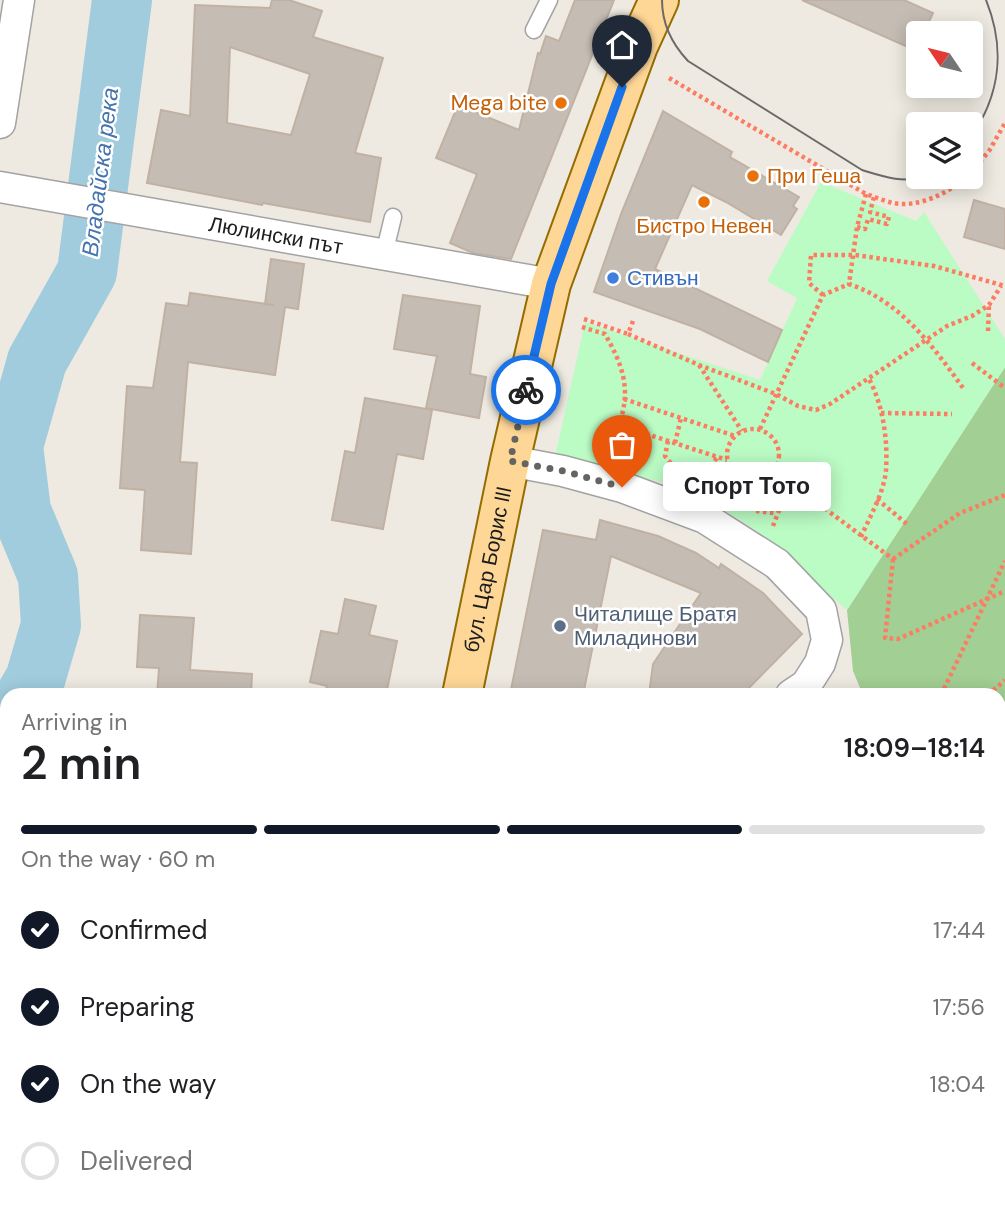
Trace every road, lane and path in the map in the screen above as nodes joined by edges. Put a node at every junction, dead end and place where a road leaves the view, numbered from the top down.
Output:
1 (19, 0) edge
2 (549, 0) edge
3 (657, 2) edge
4 (8, 26) edge
5 (534, 30) dead end
6 (669, 78) dead end
7 (0, 122) edge
8 (1005, 123) edge
9 (983, 158) edge
10 (10, 188) edge
11 (950, 189) edge
12 (866, 194) junction
13 (874, 197) junction
14 (393, 217) dead end
15 (857, 227) junction
16 (384, 254) junction
17 (855, 256) junction
18 (551, 284) junction
19 (849, 284) junction
20 (1003, 286) edge
21 (822, 295) junction
22 (989, 305) junction
23 (584, 319) dead end
24 (633, 321) dead end
25 (582, 327) dead end
26 (988, 331) dead end
27 (628, 334) junction
28 (928, 340) junction
29 (972, 363) dead end
30 (699, 365) junction
31 (869, 379) junction
32 (963, 388) dead end
33 (1005, 388) edge
34 (776, 394) junction
35 (624, 400) junction
36 (881, 413) junction
37 (952, 414) dead end
38 (681, 418) junction
39 (760, 429) junction
40 (743, 431) junction
41 (735, 436) junction
42 (668, 441) junction
43 (676, 443) junction
44 (718, 457) junction
45 (727, 460) junction
46 (510, 461) junction
47 (774, 471) junction
48 (683, 480) dead end
49 (795, 487) junction
50 (687, 489) dead end
51 (1005, 495) edge
52 (877, 499) junction
53 (730, 503) dead end
54 (742, 507) dead end
55 (753, 510) dead end
56 (907, 524) dead end
57 (861, 537) junction
58 (893, 559) junction
59 (1005, 561) edge
60 (1005, 591) edge
61 (988, 597) junction
62 (463, 688) edge
63 (802, 688) edge
64 (944, 688) edge

1 - 4 street
2 - 5 lane
3 - 18 main road, бул. Цар Борис III
4 - 7 street
6 - 12 path
8 - 9 path
10 - 16 street, Люлински път
11 - 13 path
12 - 13 path
12 - 15 path
13 - 15 path
14 - 16 lane
15 - 17 path
16 - 18 street, Люлински път
17 - 19 path
17 - 20 path
17 - 21 path
18 - 46 main road, бул. Цар Борис III
19 - 21 path
19 - 28 path
20 - 22 path
21 - 34 path
22 - 26 path
22 - 28 path
23 - 27 path
24 - 27 path
25 - 35 path
27 - 30 path
28 - 31 path
28 - 32 path
29 - 33 path
30 - 34 path
30 - 40 path
31 - 34 path
31 - 36 path
34 - 39 path
35 - 38 path
35 - 42 path
36 - 37 path
36 - 52 path
38 - 41 path
38 - 43 path
39 - 40 path
39 - 47 path
40 - 41 path
41 - 45 path
42 - 43 path
42 - 48 path
43 - 44 path
44 - 45 path
44 - 50 path
45 - 47 path
46 - 62 main road, бул. Цар Борис III
46 - 63 street
47 - 49 path
49 - 55 path
49 - 57 path
51 - 58 path
52 - 56 path
52 - 57 path
53 - 54 path
57 - 58 path
58 - 61 path
59 - 61 path
60 - 61 path
61 - 64 path

